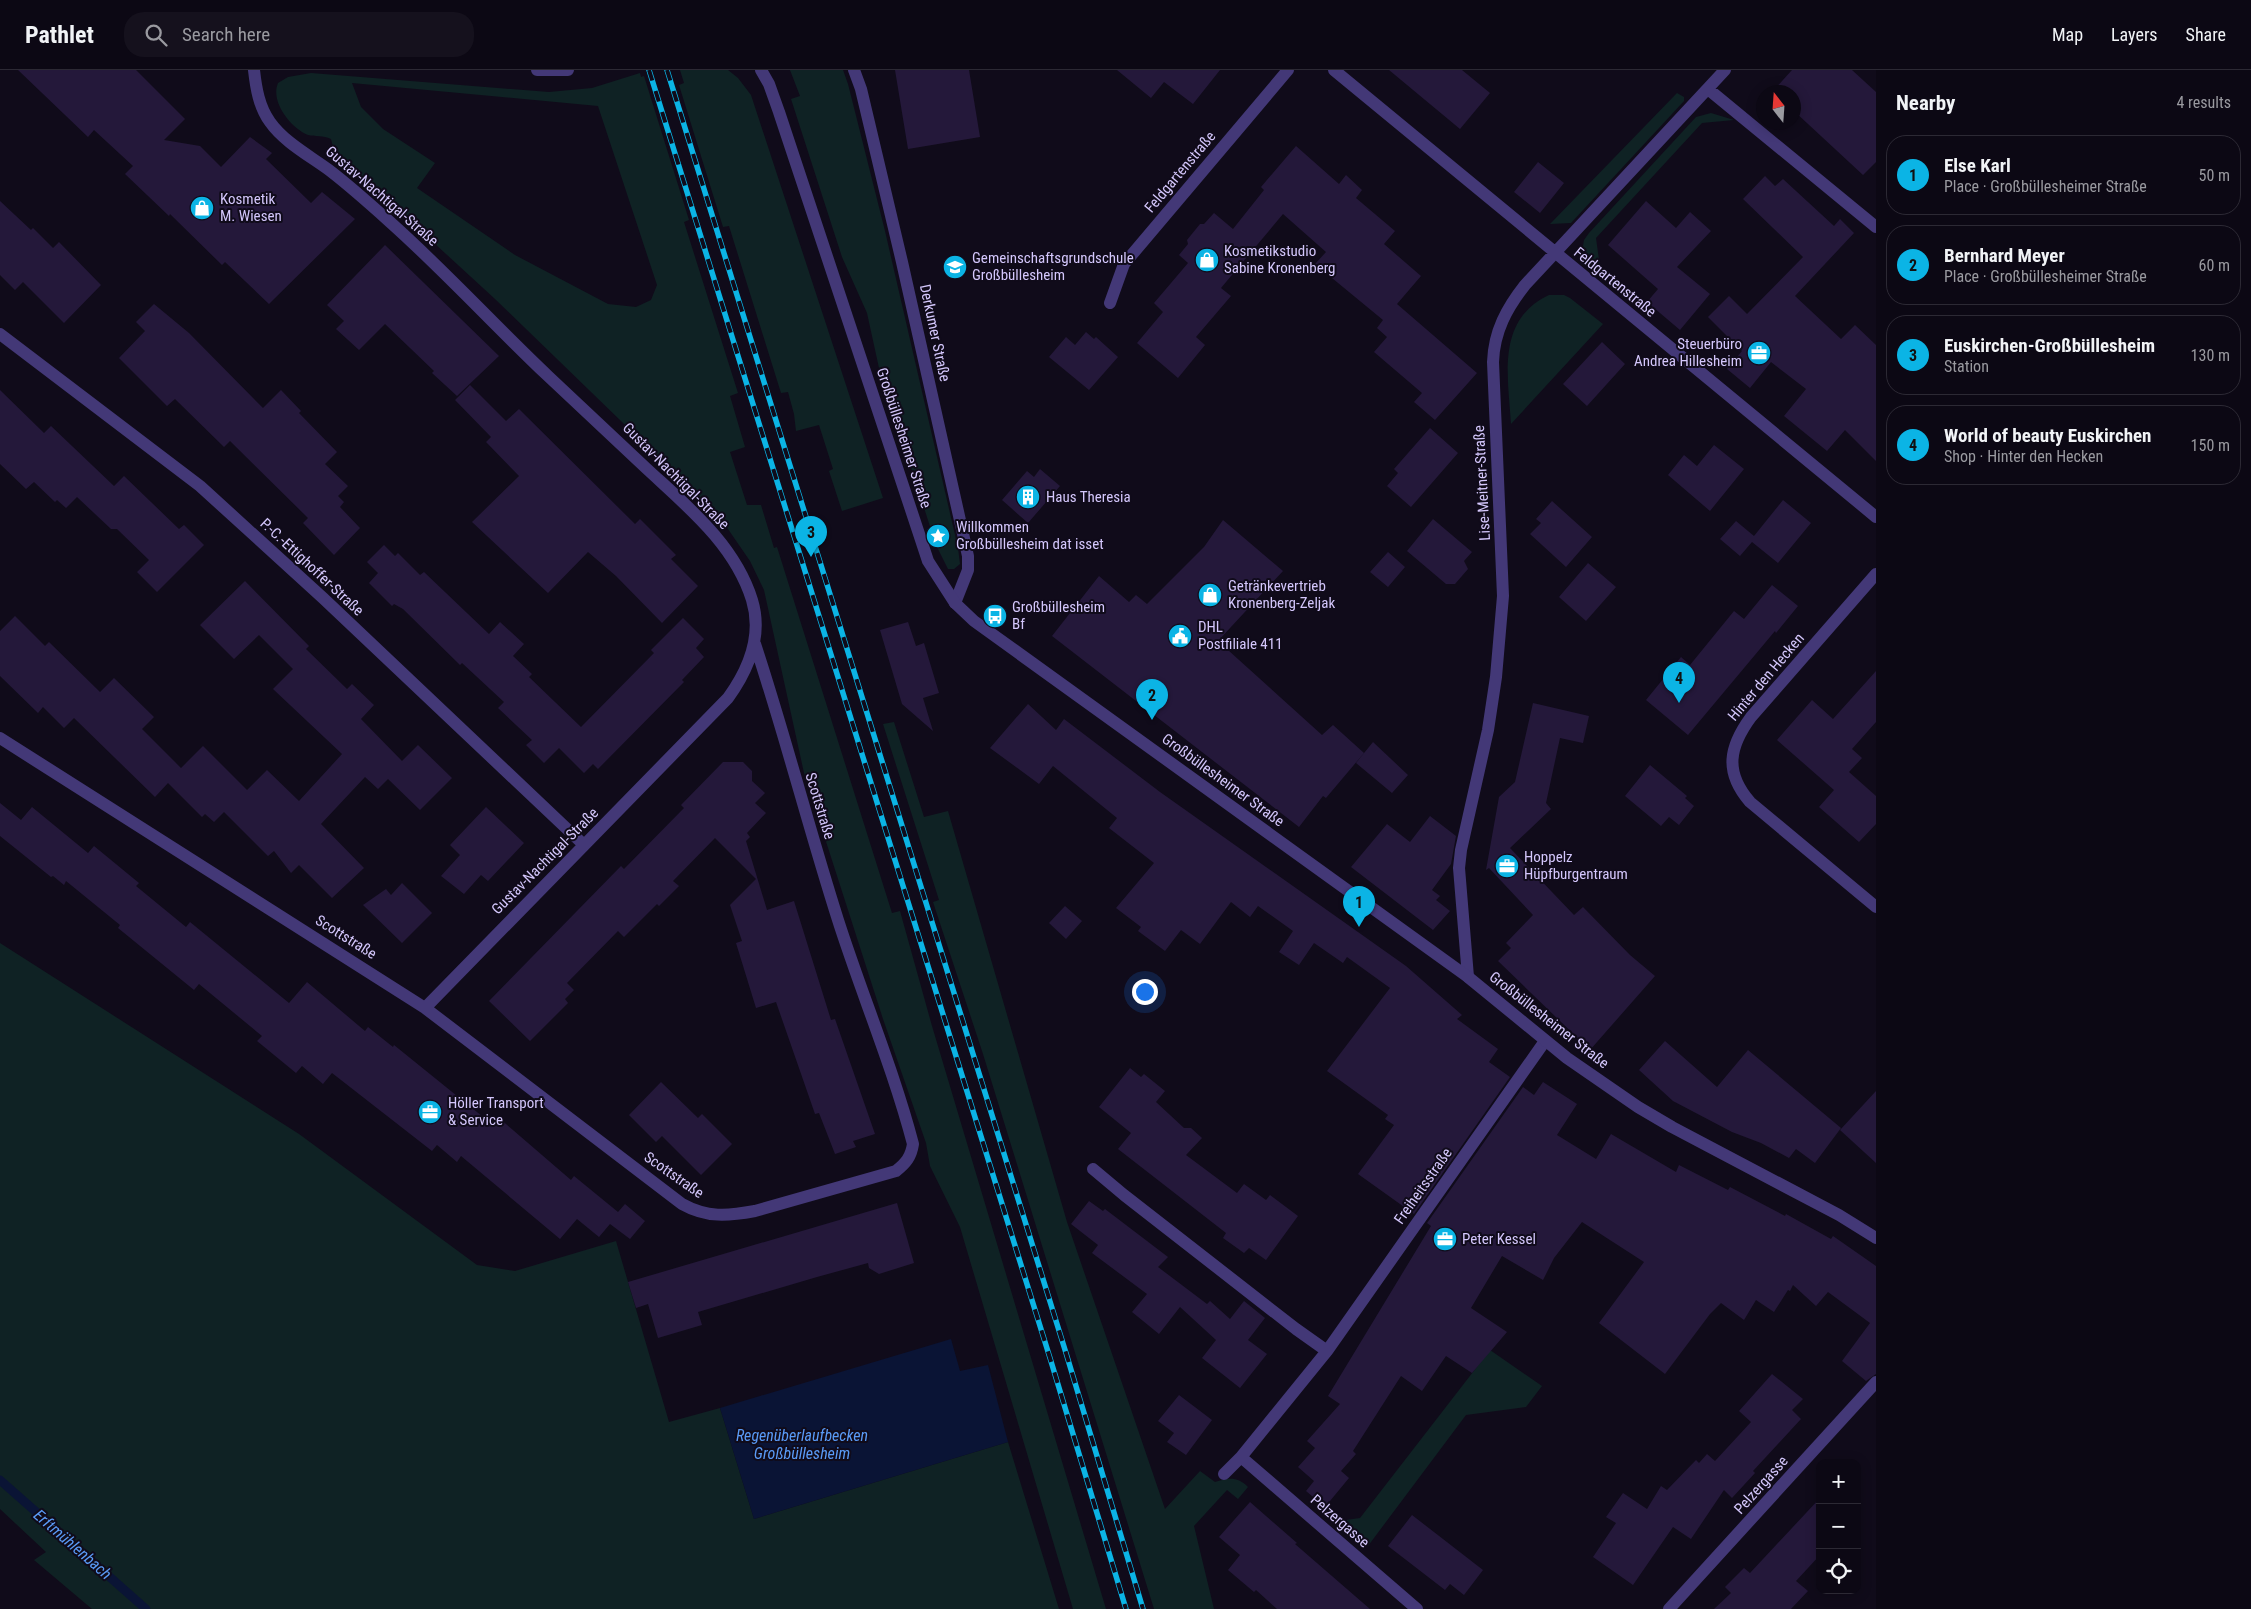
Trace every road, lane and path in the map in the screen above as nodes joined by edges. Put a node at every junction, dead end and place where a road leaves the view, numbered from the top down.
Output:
1 (254, 70) edge
2 (536, 70) edge
3 (568, 70) edge
4 (760, 70) edge
5 (854, 70) edge
6 (1288, 70) edge
7 (1334, 70) edge
8 (1725, 70) edge
9 (1708, 89) junction
10 (1876, 227) edge
11 (1554, 253) junction
12 (1110, 303) dead end
13 (0, 334) edge
14 (1876, 517) edge
15 (1876, 574) edge
16 (955, 603) junction
17 (755, 644) junction
18 (0, 738) edge
19 (584, 845) junction
20 (1876, 907) edge
21 (1468, 977) junction
22 (425, 1008) junction
23 (1545, 1041) junction
24 (1093, 1169) dead end
25 (1876, 1238) edge
26 (1327, 1351) junction
27 (1876, 1382) edge
28 (1241, 1457) junction
29 (1224, 1474) dead end
30 (1417, 1609) edge
31 (1669, 1609) edge

1 - 17 street, Gustav-Nachtigal-Straße
2 - 3 street
4 - 16 street, Großbüllesheimer Straße
5 - 16 street, Derkumer Straße
6 - 12 street, Feldgartenstraße
7 - 11 street, Feldgartenstraße
8 - 9 street, Lise-Meitner-Straße
9 - 10 street
9 - 11 street, Lise-Meitner-Straße
11 - 14 street, Feldgartenstraße
11 - 21 street, Lise-Meitner-Straße
13 - 19 street, P.-C.-Ettighoffer-Straße
15 - 20 street, Hinter den Hecken
16 - 21 street, Großbüllesheimer Straße
17 - 19 street, Gustav-Nachtigal-Straße
17 - 22 street, Scottstraße
18 - 22 street, Scottstraße
19 - 22 street, Gustav-Nachtigal-Straße
21 - 23 street, Großbüllesheimer Straße
23 - 25 street, Großbüllesheimer Straße
23 - 26 street, Freiheitsstraße
24 - 26 street
26 - 28 street, Freiheitsstraße
27 - 31 street, Pelzergasse
28 - 29 street, Freiheitsstraße
28 - 30 street, Pelzergasse

